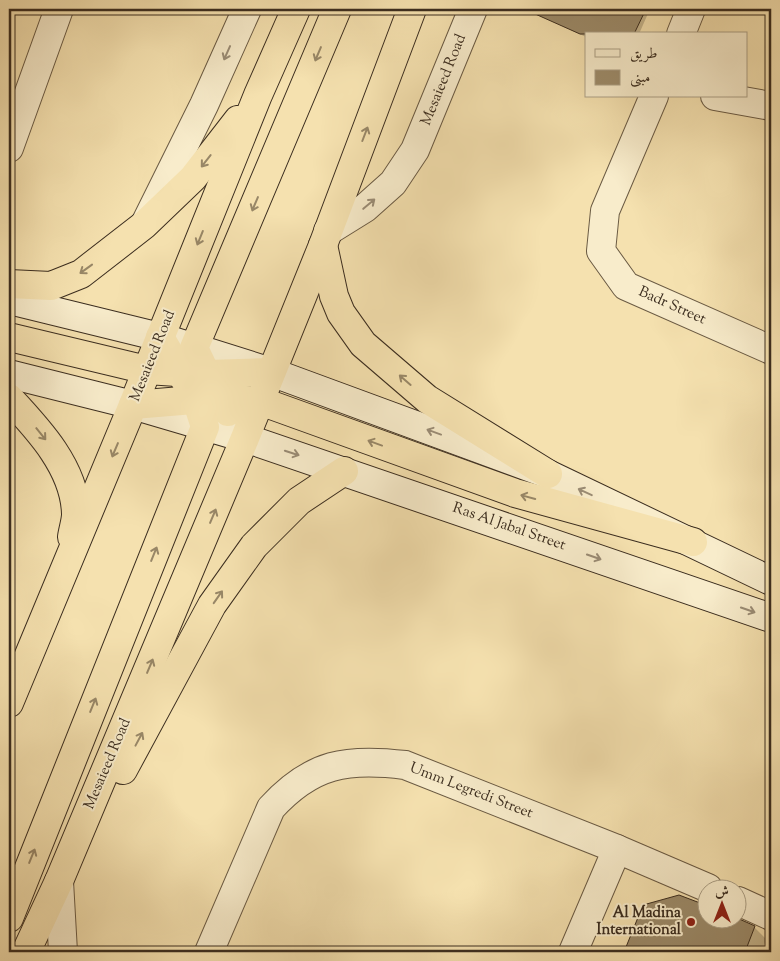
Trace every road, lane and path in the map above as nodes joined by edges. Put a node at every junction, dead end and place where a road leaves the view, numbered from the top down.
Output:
1 (59, 9) edge
2 (247, 9) edge
3 (296, 9) edge
4 (337, 9) edge
5 (412, 9) edge
6 (473, 9) edge
7 (691, 9) edge
8 (682, 32) edge
9 (258, 95) junction
10 (653, 98) edge
11 (726, 98) edge
12 (771, 106) edge
13 (9, 148) edge
14 (144, 225) junction
15 (325, 238) junction
16 (9, 284) edge
17 (9, 300) edge
18 (9, 337) edge
19 (160, 337) junction
20 (194, 348) junction
21 (771, 350) edge
22 (147, 370) junction
23 (271, 372) junction
24 (9, 374) edge
25 (201, 386) junction
26 (9, 398) edge
27 (260, 401) junction
28 (133, 405) junction
29 (205, 427) junction
30 (245, 438) junction
31 (344, 471) junction
32 (548, 474) junction
33 (694, 542) junction
34 (67, 565) junction
35 (771, 581) edge
36 (771, 618) edge
37 (9, 703) edge
38 (616, 849) junction
39 (69, 856) junction
40 (59, 881) junction
41 (698, 884) edge
42 (748, 906) edge
43 (771, 916) edge
44 (9, 918) edge
45 (26, 952) edge
46 (63, 952) edge
47 (209, 952) edge
48 (573, 952) edge

1 - 13 street
2 -> 14 street
3 - 9 highway, Mesaieed Road
4 -> 20 highway
15 -> 5 highway, Mesaieed Road
15 -> 6 street, Mesaieed Road
7 - 8 street
9 -> 14 highway
9 -> 19 highway, Mesaieed Road
10 - 21 street, Badr Street
11 - 12 street
14 -> 16 highway
15 - 23 highway, Mesaieed Road
32 -> 15 highway
17 - 19 street
18 - 22 highway
19 - 20 street
19 - 22 highway, Mesaieed Road
19 - 25 highway
20 - 23 street
20 - 25 highway
22 - 25 highway
22 - 28 highway, Mesaieed Road
23 - 25 highway
23 - 27 highway, Mesaieed Road
32 -> 23 street
24 - 28 street, Ras Al Jabal Street
25 - 27 highway
25 - 28 highway
25 - 29 highway
25 - 30 highway
26 -> 34 highway
27 - 30 highway, Mesaieed Road
33 -> 27 highway
28 - 29 street, Ras Al Jabal Street
28 -> 34 highway, Mesaieed Road
29 - 30 street, Ras Al Jabal Street
44 -> 29 highway
30 -> 31 street, Ras Al Jabal Street
39 -> 30 highway, Mesaieed Road
31 -> 36 street, Ras Al Jabal Street
39 -> 31 highway
33 -> 32 street
33 - 35 street
34 - 37 highway, Mesaieed Road
38 - 41 street, Umm Legredi Street
38 - 47 street, Umm Legredi Street
38 - 48 street
39 - 40 highway, Mesaieed Road
40 - 45 highway, Mesaieed Road
40 - 46 street, Mesaieed Road
42 - 43 street

